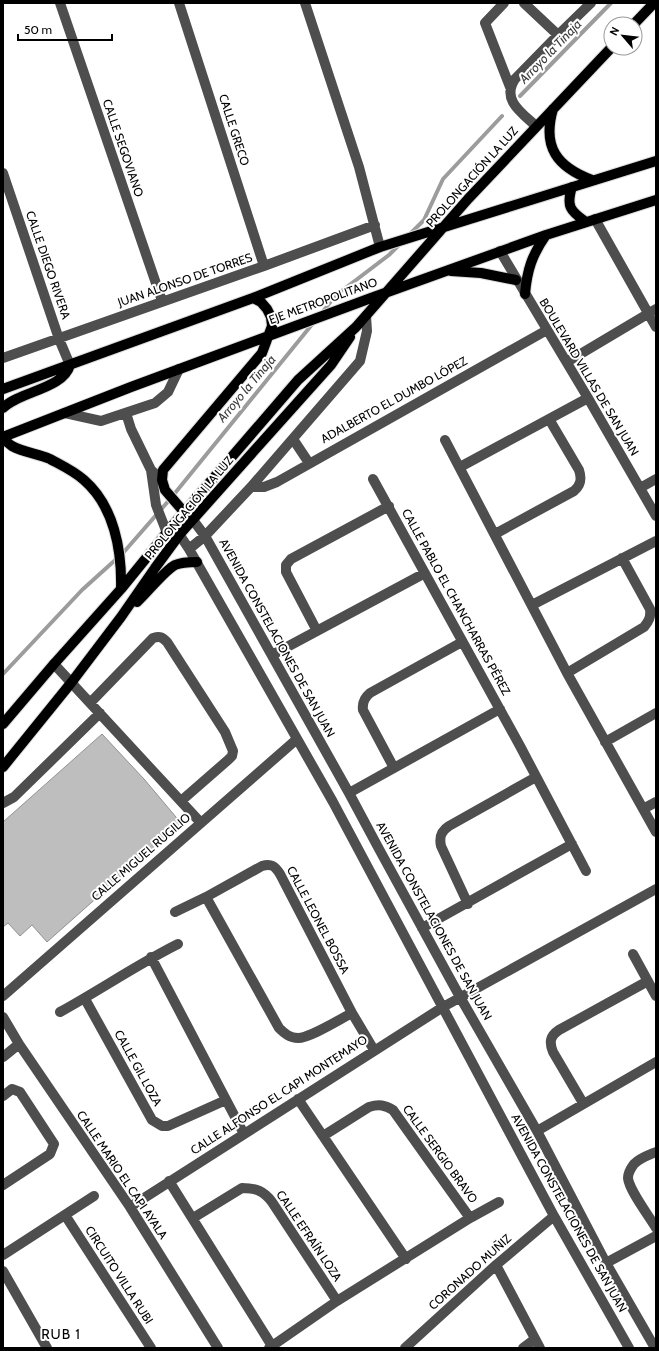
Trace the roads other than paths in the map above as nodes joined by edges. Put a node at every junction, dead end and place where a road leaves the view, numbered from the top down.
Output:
1 (60, 3) edge
2 (179, 3) edge
3 (305, 3) edge
4 (504, 3) edge
5 (524, 3) edge
6 (592, 3) edge
7 (654, 3) edge
8 (642, 16) edge
9 (558, 35) junction
10 (604, 56) edge
11 (510, 86) junction
12 (553, 110) junction
13 (536, 126) junction
14 (656, 161) edge
15 (3, 173) edge
16 (592, 180) junction
17 (572, 187) junction
18 (656, 200) edge
19 (591, 221) junction
20 (375, 225) junction
21 (445, 226) junction
22 (546, 235) junction
23 (380, 248) junction
24 (500, 251) junction
25 (264, 266) junction
26 (445, 271) junction
27 (516, 280) junction
28 (386, 292) junction
29 (525, 294) junction
30 (253, 298) junction
31 (162, 301) junction
32 (652, 311) edge
33 (366, 316) junction
34 (356, 327) junction
35 (656, 327) edge
36 (547, 330) junction
37 (270, 335) junction
38 (59, 339) junction
39 (3, 358) edge
40 (567, 362) junction
41 (70, 365) junction
42 (179, 369) junction
43 (3, 389) edge
44 (588, 398) junction
45 (3, 408) edge
46 (65, 413) junction
47 (126, 413) junction
48 (549, 419) junction
49 (3, 438) edge
50 (293, 439) junction
51 (445, 440) dead end
52 (309, 463) junction
53 (460, 467) junction
54 (151, 470) junction
55 (373, 479) dead end
56 (656, 479) edge
57 (162, 480) junction
58 (252, 487) junction
59 (640, 488) junction
60 (389, 506) junction
61 (181, 509) junction
62 (656, 516) edge
63 (193, 520) junction
64 (168, 528) junction
65 (180, 534) junction
66 (495, 534) junction
67 (205, 536) junction
68 (656, 541) edge
69 (189, 549) junction
70 (622, 558) junction
71 (197, 562) junction
72 (425, 573) junction
73 (121, 589) junction
74 (532, 605) junction
75 (121, 618) junction
76 (317, 631) junction
77 (462, 642) junction
78 (272, 655) junction
79 (54, 664) junction
80 (568, 673) junction
81 (71, 683) junction
82 (90, 703) junction
83 (500, 709) junction
84 (656, 713) edge
85 (100, 714) junction
86 (3, 724) edge
87 (297, 739) junction
88 (606, 742) junction
89 (3, 767) edge
90 (394, 768) junction
91 (536, 777) junction
92 (349, 793) junction
93 (181, 801) junction
94 (656, 802) edge
95 (3, 803) edge
96 (643, 810) junction
97 (201, 822) junction
98 (656, 832) edge
99 (572, 844) junction
100 (586, 871) dead end
101 (656, 889) edge
102 (206, 897) junction
103 (468, 904) junction
104 (175, 912) dead end
105 (422, 928) junction
106 (178, 944) dead end
107 (633, 954) dead end
108 (151, 957) junction
109 (648, 981) junction
110 (3, 996) edge
111 (460, 996) junction
112 (656, 996) edge
113 (85, 999) junction
114 (443, 1007) junction
115 (60, 1012) dead end
116 (352, 1013) junction
117 (3, 1016) edge
118 (19, 1044) junction
119 (374, 1050) junction
120 (3, 1057) edge
121 (656, 1062) edge
122 (3, 1096) edge
123 (298, 1099) junction
124 (226, 1100) junction
125 (583, 1104) junction
126 (537, 1131) junction
127 (244, 1134) junction
128 (323, 1136) junction
129 (656, 1152) edge
130 (169, 1181) junction
131 (3, 1185) edge
132 (94, 1196) dead end
133 (499, 1202) dead end
134 (130, 1207) junction
135 (64, 1215) junction
136 (554, 1216) junction
137 (193, 1218) junction
138 (470, 1218) junction
139 (656, 1228) edge
140 (656, 1236) edge
141 (3, 1255) edge
142 (406, 1259) junction
143 (606, 1263) junction
144 (496, 1265) junction
145 (3, 1271) edge
146 (337, 1301) junction
147 (534, 1338) junction
148 (270, 1347) edge
149 (47, 1348) edge
150 (151, 1348) edge
151 (218, 1348) edge
152 (404, 1348) edge
153 (523, 1348) edge
154 (540, 1348) edge
155 (629, 1348) edge
156 (655, 1348) edge

1 - 31 street, CALLE SEGOVIANO
2 - 25 street, CALLE GRECO
3 - 20 street
4 - 11 street
5 - 9 street
6 - 9 street
7 - 8 main road
9 - 11 street
10 - 12 main road, PROLONGACIÓN LA LUZ
11 - 13 street
12 - 13 main road, PROLONGACIÓN LA LUZ
12 - 16 main road
13 - 21 main road, PROLONGACIÓN LA LUZ
14 - 16 main road
15 - 38 street, CALLE DIEGO RIVERA
16 - 17 main road
17 - 19 main road
17 - 21 main road
18 - 19 main road, EJE METROPOLITANO
19 - 22 main road, EJE METROPOLITANO
19 - 32 street
20 - 23 street
20 - 25 street, JUAN ALONSO DE TORRES
21 - 23 main road
21 - 28 main road, PROLONGACIÓN LA LUZ
22 - 24 main road, EJE METROPOLITANO
22 - 29 main road
23 - 30 main road
24 - 26 main road, EJE METROPOLITANO
24 - 27 street, BOULEVARD VILLAS DE SAN JUAN
25 - 31 street, JUAN ALONSO DE TORRES
26 - 27 main road
26 - 28 main road, EJE METROPOLITANO
27 - 29 street, BOULEVARD VILLAS DE SAN JUAN
28 - 33 main road, PROLONGACIÓN LA LUZ
28 - 37 main road, EJE METROPOLITANO
29 - 36 street, BOULEVARD VILLAS DE SAN JUAN
30 - 37 main road
30 - 41 main road
31 - 38 street, JUAN ALONSO DE TORRES
32 - 35 street
32 - 40 street
33 - 34 main road, PROLONGACIÓN LA LUZ
33 - 50 street
34 - 61 main road, PROLONGACIÓN LA LUZ
34 - 63 main road, PROLONGACIÓN LA LUZ
36 - 40 street, BOULEVARD VILLAS DE SAN JUAN
36 - 52 street, ADALBERTO EL DUMBO LÓPEZ
37 - 42 main road, EJE METROPOLITANO
37 - 57 main road
38 - 39 street, JUAN ALONSO DE TORRES
38 - 41 street, CALLE DIEGO RIVERA
40 - 44 street, BOULEVARD VILLAS DE SAN JUAN
41 - 43 main road
41 - 45 main road
42 - 46 main road, EJE METROPOLITANO
42 - 47 street
44 - 48 street
44 - 59 street, BOULEVARD VILLAS DE SAN JUAN
46 - 47 street
46 - 49 main road, EJE METROPOLITANO
47 - 54 street
48 - 53 street
48 - 66 street
49 - 73 main road
50 - 52 street
50 - 58 street
51 - 53 street
52 - 58 street, ADALBERTO EL DUMBO LÓPEZ
53 - 66 street
54 - 57 street
54 - 64 street, AVENIDA CONSTELACIONES DE SAN JUAN
55 - 60 street, CALLE PABLO EL CHANCHARRAS PÉREZ
56 - 59 street
57 - 61 main road
58 - 67 street
59 - 62 street, BOULEVARD VILLAS DE SAN JUAN
60 - 72 street, CALLE PABLO EL CHANCHARRAS PÉREZ
60 - 76 street
61 - 63 street, AVENIDA CONSTELACIONES DE SAN JUAN
61 - 64 main road, PROLONGACIÓN LA LUZ
63 - 65 main road, PROLONGACIÓN LA LUZ
63 - 67 street, AVENIDA CONSTELACIONES DE SAN JUAN
64 - 65 street, AVENIDA CONSTELACIONES DE SAN JUAN
64 - 73 main road, PROLONGACIÓN LA LUZ
65 - 69 street, AVENIDA CONSTELACIONES DE SAN JUAN
65 - 75 main road, PROLONGACIÓN LA LUZ
66 - 74 street
67 - 69 street
67 - 78 street, AVENIDA CONSTELACIONES DE SAN JUAN
68 - 70 street
69 - 71 street, AVENIDA CONSTELACIONES DE SAN JUAN
70 - 74 street
70 - 80 street
71 - 75 main road
71 - 87 street, AVENIDA CONSTELACIONES DE SAN JUAN
72 - 76 street
72 - 77 street, CALLE PABLO EL CHANCHARRAS PÉREZ
73 - 79 main road, PROLONGACIÓN LA LUZ
74 - 80 street
75 - 81 main road, PROLONGACIÓN LA LUZ
76 - 78 street
77 - 83 street, CALLE PABLO EL CHANCHARRAS PÉREZ
77 - 90 street
78 - 92 street, AVENIDA CONSTELACIONES DE SAN JUAN
79 - 81 street
79 - 86 main road, PROLONGACIÓN LA LUZ
80 - 88 street
81 - 82 street
81 - 89 main road, PROLONGACIÓN LA LUZ
82 - 85 street
82 - 93 street
83 - 90 street, CALLE PABLO EL CHANCHARRAS PÉREZ
83 - 91 street, CALLE PABLO EL CHANCHARRAS PÉREZ
84 - 88 street
85 - 93 street
85 - 95 street
87 - 97 street, CALLE MIGUEL RUGILIO
87 - 114 street, AVENIDA CONSTELACIONES DE SAN JUAN
88 - 96 street
90 - 92 street, CALLE PABLO EL CHANCHARRAS PÉREZ
91 - 99 street, CALLE PABLO EL CHANCHARRAS PÉREZ
91 - 103 street
92 - 105 street, AVENIDA CONSTELACIONES DE SAN JUAN
93 - 97 street
94 - 96 street
96 - 98 street
97 - 110 street, CALLE MIGUEL RUGILIO
99 - 100 street, CALLE PABLO EL CHANCHARRAS PÉREZ
99 - 103 street
101 - 111 street, CALLE ALFONSO EL CAPI MONTEMAYO
102 - 104 street, CALLE LEONEL BOSSA
102 - 116 street
102 - 116 street, CALLE LEONEL BOSSA
103 - 105 street
105 - 111 street, AVENIDA CONSTELACIONES DE SAN JUAN
106 - 108 street
107 - 109 street
108 - 113 street
108 - 124 street
109 - 112 street
109 - 125 street
111 - 114 street, CALLE ALFONSO EL CAPI MONTEMAYO
111 - 126 street, AVENIDA CONSTELACIONES DE SAN JUAN
113 - 115 street
113 - 124 street, CALLE GIL LOZA
114 - 119 street, CALLE ALFONSO EL CAPI MONTEMAYO
114 - 136 street, AVENIDA CONSTELACIONES DE SAN JUAN
116 - 119 street, CALLE LEONEL BOSSA
117 - 118 street, CALLE MARIO EL CAPI AYALA
118 - 120 street
118 - 134 street, CALLE MARIO EL CAPI AYALA
119 - 123 street, CALLE ALFONSO EL CAPI MONTEMAYO
121 - 125 street
122 - 131 street
123 - 127 street, CALLE ALFONSO EL CAPI MONTEMAYO
123 - 128 street
124 - 127 street
125 - 126 street
126 - 143 street, AVENIDA CONSTELACIONES DE SAN JUAN
127 - 130 street, CALLE ALFONSO EL CAPI MONTEMAYO
128 - 138 street, CALLE SERGIO BRAVO
128 - 142 street
129 - 139 street
130 - 134 street, CALLE ALFONSO EL CAPI MONTEMAYO
130 - 137 street
132 - 135 street
133 - 138 street, CALLE SERGIO BRAVO
134 - 151 street, CALLE MARIO EL CAPI AYALA
135 - 141 street
135 - 150 street, CIRCUITO VILLA RUBI
136 - 144 street, CORONADO MUÑIZ
136 - 155 street, AVENIDA CONSTELACIONES DE SAN JUAN
137 - 146 street, CALLE EFRAÍN LOZA
137 - 148 street
138 - 142 street, CALLE SERGIO BRAVO
140 - 143 street
142 - 146 street, CALLE SERGIO BRAVO
143 - 156 street, AVENIDA CONSTELACIONES DE SAN JUAN
144 - 147 street
144 - 152 street, CORONADO MUÑIZ
145 - 149 street
146 - 148 street, CALLE SERGIO BRAVO
147 - 153 street
147 - 154 street

